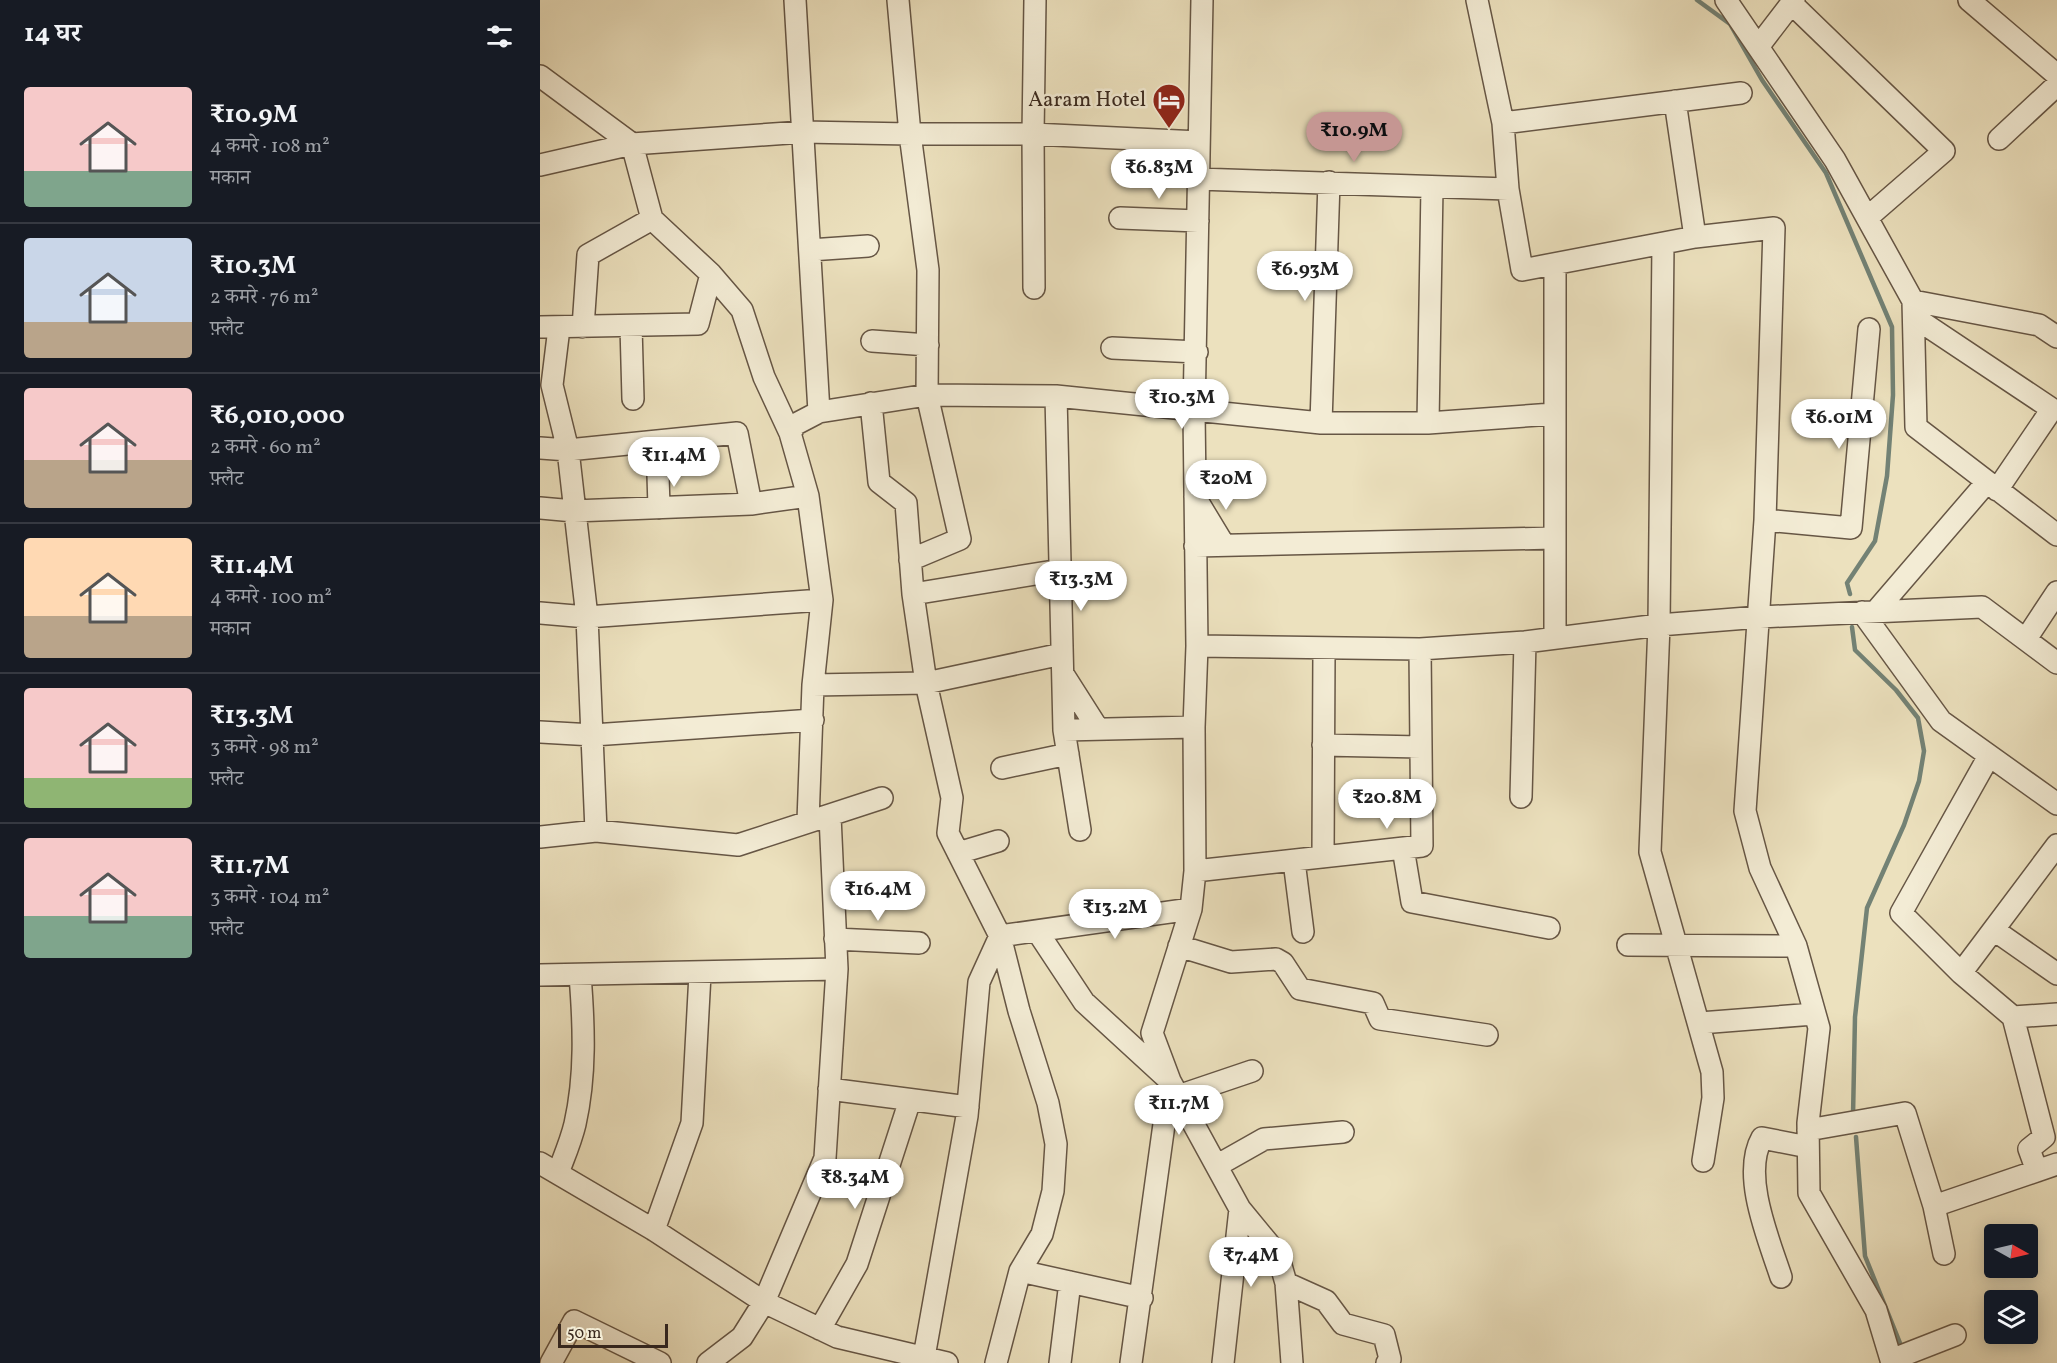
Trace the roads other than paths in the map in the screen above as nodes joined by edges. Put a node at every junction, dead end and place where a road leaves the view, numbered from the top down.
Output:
1 (795, 0) edge
2 (898, 0) edge
3 (1035, 0) edge
4 (1202, 0) edge
5 (1477, 0) edge
6 (1726, 0) edge
7 (1969, 0) edge
8 (1792, 1) edge
9 (1758, 47) junction
10 (2057, 75) edge
11 (540, 76) edge
12 (2057, 86) edge
13 (1741, 93) dead end
14 (1675, 100) junction
15 (1503, 123) junction
16 (803, 132) junction
17 (910, 134) junction
18 (1033, 134) junction
19 (1999, 139) dead end
20 (1199, 142) junction
21 (632, 144) junction
22 (540, 165) edge
23 (1198, 179) junction
24 (1329, 182) junction
25 (1432, 187) junction
26 (1508, 189) junction
27 (1868, 217) junction
28 (1120, 218) dead end
29 (652, 219) junction
30 (1198, 221) junction
31 (1695, 237) junction
32 (1663, 244) junction
33 (868, 246) dead end
34 (810, 250) junction
35 (1555, 265) junction
36 (711, 274) junction
37 (1034, 288) dead end
38 (1914, 309) junction
39 (631, 326) junction
40 (583, 327) junction
41 (550, 328) edge
42 (1869, 329) dead end
43 (2057, 337) edge
44 (872, 341) dead end
45 (928, 345) junction
46 (1112, 348) dead end
47 (1197, 352) junction
48 (927, 395) junction
49 (1056, 396) junction
50 (633, 399) dead end
51 (871, 403) junction
52 (1194, 412) junction
53 (1553, 414) junction
54 (802, 422) junction
55 (1321, 423) junction
56 (1428, 423) junction
57 (657, 441) junction
58 (540, 448) edge
59 (568, 450) junction
60 (1992, 486) junction
61 (808, 496) junction
62 (1195, 497) junction
63 (751, 504) junction
64 (540, 508) edge
65 (659, 508) junction
66 (574, 511) junction
67 (1765, 520) junction
68 (2057, 535) edge
69 (1553, 538) junction
70 (1224, 545) junction
71 (1195, 546) junction
72 (910, 560) junction
73 (1060, 570) junction
74 (2057, 592) edge
75 (913, 594) junction
76 (822, 600) junction
77 (1869, 612) junction
78 (540, 613) edge
79 (587, 617) junction
80 (1760, 617) junction
81 (1659, 625) junction
82 (1555, 636) junction
83 (2026, 639) junction
84 (1525, 642) junction
85 (1197, 646) junction
86 (1420, 649) junction
87 (1324, 650) junction
88 (2057, 663) edge
89 (1062, 664) junction
90 (926, 683) junction
91 (824, 685) junction
92 (813, 720) junction
93 (1194, 727) junction
94 (1098, 729) junction
95 (1064, 730) junction
96 (540, 732) edge
97 (593, 735) junction
98 (1323, 745) junction
99 (1421, 747) junction
100 (1068, 754) junction
101 (1989, 756) junction
102 (1002, 768) dead end
103 (1521, 797) dead end
104 (882, 798) dead end
105 (2057, 804) edge
106 (830, 816) junction
107 (808, 821) junction
108 (1080, 830) dead end
109 (596, 831) junction
110 (540, 837) edge
111 (998, 841) dead end
112 (2057, 845) edge
113 (1403, 848) junction
114 (958, 853) junction
115 (1323, 857) junction
116 (1294, 861) junction
117 (1195, 871) junction
118 (1191, 909) junction
119 (1550, 928) dead end
120 (1994, 930) junction
121 (1032, 932) junction
122 (1303, 932) dead end
123 (1000, 936) junction
124 (835, 939) junction
125 (919, 943) dead end
126 (1628, 945) dead end
127 (1677, 945) junction
128 (1179, 946) junction
129 (1796, 946) junction
130 (837, 969) junction
131 (1961, 973) junction
132 (700, 974) junction
133 (2057, 974) edge
134 (540, 975) edge
135 (580, 975) junction
136 (1814, 1014) junction
137 (2057, 1014) edge
138 (2013, 1017) junction
139 (1700, 1023) junction
140 (1487, 1035) dead end
141 (1252, 1071) dead end
142 (830, 1089) junction
143 (1174, 1089) junction
144 (910, 1100) junction
145 (968, 1107) junction
146 (1343, 1132) dead end
147 (1808, 1138) junction
148 (1703, 1161) dead end
149 (1218, 1165) junction
150 (2047, 1167) edge
151 (549, 1168) edge
152 (1934, 1206) junction
153 (1240, 1209) junction
154 (654, 1230) junction
155 (1944, 1254) dead end
156 (1020, 1271) junction
157 (1781, 1277) dead end
158 (1070, 1282) junction
159 (1286, 1283) junction
160 (1142, 1298) junction
161 (764, 1302) junction
162 (820, 1329) junction
163 (1955, 1335) dead end
164 (924, 1357) junction
165 (719, 1359) edge
166 (1394, 1362) edge
167 (1892, 1362) edge
168 (551, 1363) edge
169 (660, 1363) edge
170 (947, 1363) edge
171 (996, 1363) edge
172 (1060, 1363) edge
173 (1131, 1363) edge
174 (1223, 1363) edge
175 (1292, 1363) edge

1 - 16 street
2 - 17 street
3 - 18 street
4 - 20 street
5 - 15 street
6 - 9 street
7 - 10 street
8 - 9 street
8 - 27 street
9 - 27 street
11 - 21 street
12 - 19 street
13 - 14 street
14 - 15 street
14 - 31 street
15 - 26 street
16 - 17 street
16 - 21 street
16 - 34 street
17 - 18 street
17 - 45 street
18 - 20 street
18 - 37 street
20 - 23 street
21 - 22 street
21 - 29 street
23 - 24 street
23 - 30 street
24 - 25 street
24 - 55 street
25 - 26 street
25 - 56 street
26 - 35 street
27 - 38 street
28 - 30 street
29 - 36 street
29 - 40 street
30 - 47 street
31 - 32 street
31 - 67 street
32 - 35 street
32 - 81 street
33 - 34 street
34 - 54 street
35 - 53 street
36 - 39 street
36 - 54 street
38 - 43 street
38 - 60 street
38 - 60 street
39 - 40 street
39 - 50 street
40 - 41 street
41 - 59 street
42 - 67 street
44 - 45 street
45 - 48 street
46 - 47 street
47 - 52 street
48 - 49 street
48 - 51 street
48 - 72 street
49 - 52 street
49 - 73 street
51 - 54 street
51 - 72 street
52 - 55 street
52 - 62 street
53 - 56 street
53 - 69 street
54 - 61 street
55 - 56 street
57 - 59 street
57 - 63 street
57 - 65 street
58 - 59 street
59 - 66 street
60 - 68 street
60 - 77 street
61 - 63 street
61 - 76 street
62 - 70 street
62 - 71 street
63 - 65 street
64 - 66 street
65 - 66 street
66 - 79 street
67 - 80 street
69 - 70 street
69 - 82 street
70 - 71 street
71 - 85 street
72 - 75 street
73 - 75 street
73 - 89 street
74 - 83 street
75 - 90 street
76 - 79 street
76 - 91 street
77 - 80 street
77 - 83 street
77 - 101 street
78 - 79 street
79 - 97 street
80 - 81 street
80 - 129 street
81 - 82 street
81 - 127 street
82 - 84 street
83 - 88 street
84 - 86 street
84 - 103 street
85 - 87 street
85 - 93 street
86 - 87 street
86 - 99 street
87 - 98 street
89 - 90 street
89 - 94 street
89 - 95 street
90 - 91 street
90 - 114 street
91 - 92 street
92 - 97 street
92 - 107 street
93 - 94 street
93 - 117 street
94 - 95 street
95 - 100 street
96 - 97 street
97 - 109 street
98 - 99 street
98 - 115 street
99 - 113 street
100 - 102 street
100 - 108 street
101 - 105 street
101 - 131 street
104 - 106 street
106 - 107 street
106 - 124 street
107 - 109 street
109 - 110 street
111 - 114 street
112 - 120 street
113 - 115 street
113 - 119 street
114 - 123 street
115 - 116 street
116 - 117 street
116 - 122 street
117 - 118 street
118 - 121 street
118 - 128 street
120 - 131 street
120 - 133 street
121 - 123 street
121 - 143 street
123 - 145 street
123 - 156 street
124 - 125 street
124 - 130 street
126 - 127 street
127 - 129 street
127 - 139 street
128 - 140 street
128 - 143 street
129 - 136 street
130 - 132 street
130 - 142 street
131 - 138 street
132 - 135 street
132 - 154 street
134 - 135 street
135 - 151 street
136 - 139 street
136 - 147 street
137 - 138 street
138 - 150 street
139 - 148 street
141 - 143 street
142 - 144 street
142 - 161 street
143 - 149 street
143 - 160 street
144 - 145 street
144 - 162 street
145 - 164 street
146 - 149 street
147 - 152 street
147 - 157 street
147 - 167 street
149 - 153 street
150 - 152 street
151 - 154 street
152 - 155 street
153 - 159 street
153 - 174 street
154 - 161 street
156 - 158 street
156 - 171 street
158 - 160 street
158 - 172 street
159 - 166 street
159 - 175 street
160 - 173 street
161 - 162 street
161 - 165 street
162 - 164 street
163 - 167 street
164 - 170 street
168 - 169 street

